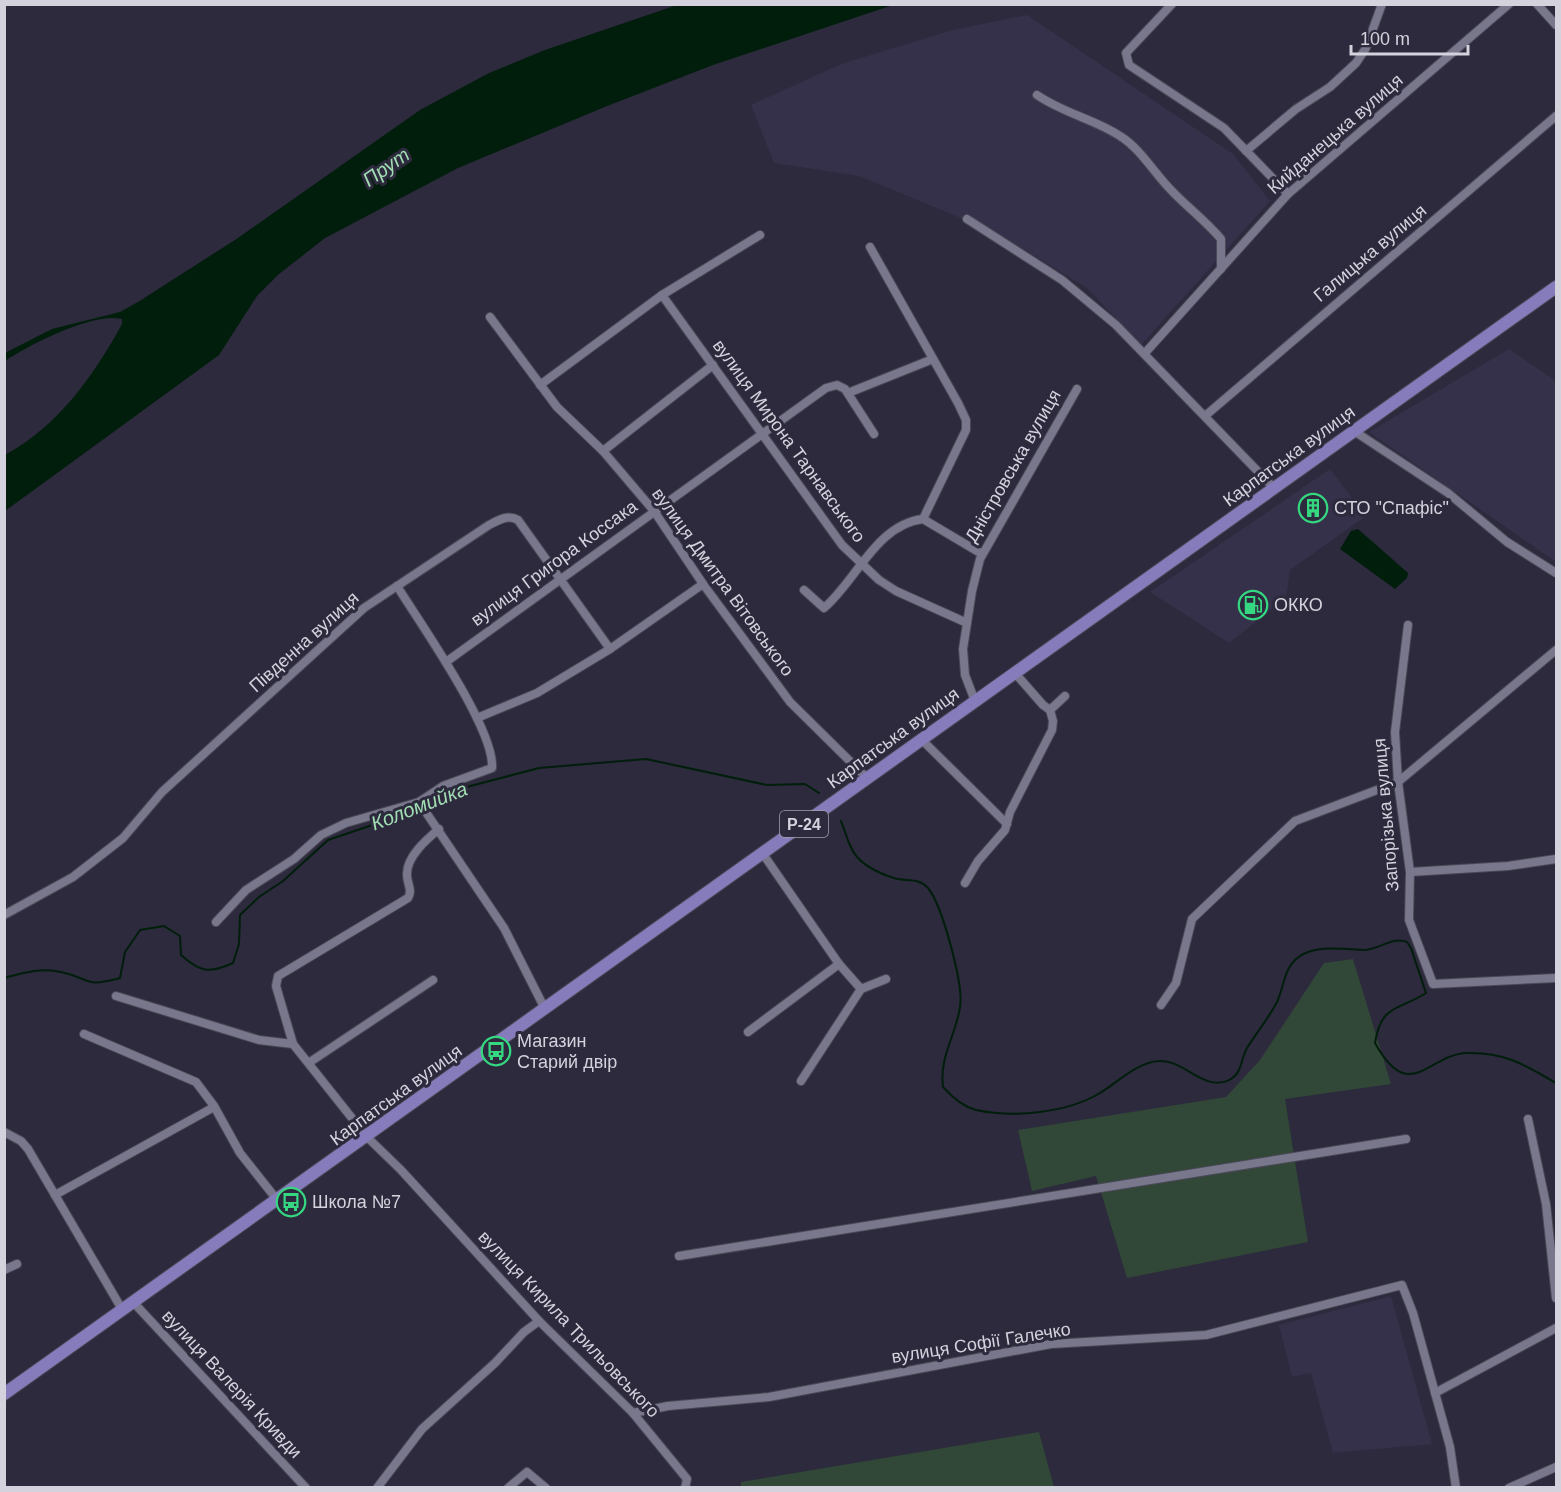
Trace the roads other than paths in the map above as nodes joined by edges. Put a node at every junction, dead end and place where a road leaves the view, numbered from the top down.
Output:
1 (1172, 4) edge
2 (1382, 4) edge
3 (1509, 4) edge
4 (1536, 4) edge
5 (1557, 25) edge
6 (1037, 95) dead end
7 (1557, 116) edge
8 (1246, 151) junction
9 (1288, 194) junction
10 (967, 219) dead end
11 (760, 235) dead end
12 (870, 248) dead end
13 (1221, 269) junction
14 (1557, 287) edge
15 (663, 295) junction
16 (490, 317) dead end
17 (1145, 353) junction
18 (933, 358) junction
19 (713, 365) junction
20 (540, 385) junction
21 (1077, 389) dead end
22 (848, 393) junction
23 (1205, 416) junction
24 (1354, 431) junction
25 (761, 434) junction
26 (874, 434) dead end
27 (603, 450) junction
28 (1274, 488) junction
29 (654, 511) junction
30 (923, 519) junction
31 (982, 554) junction
32 (861, 564) junction
33 (1557, 573) edge
34 (562, 579) junction
35 (703, 584) junction
36 (397, 586) junction
37 (804, 590) dead end
38 (967, 623) junction
39 (1408, 625) dead end
40 (610, 649) junction
41 (1557, 650) edge
42 (446, 662) junction
43 (1015, 673) junction
44 (1065, 696) dead end
45 (975, 701) junction
46 (1050, 710) junction
47 (477, 718) junction
48 (921, 740) junction
49 (867, 778) junction
50 (1398, 782) junction
51 (421, 805) junction
52 (1007, 824) junction
53 (439, 829) junction
54 (763, 854) junction
55 (1557, 860) edge
56 (1410, 872) junction
57 (965, 883) dead end
58 (4, 915) edge
59 (216, 922) dead end
60 (839, 964) junction
61 (1557, 978) edge
62 (886, 979) dead end
63 (433, 980) dead end
64 (861, 989) junction
65 (116, 996) dead end
66 (1161, 1005) dead end
67 (545, 1010) junction
68 (748, 1032) dead end
69 (84, 1034) dead end
70 (293, 1044) junction
71 (310, 1062) junction
72 (801, 1081) dead end
73 (214, 1107) junction
74 (1527, 1119) dead end
75 (4, 1132) edge
76 (367, 1137) junction
77 (1407, 1139) dead end
78 (56, 1194) junction
79 (278, 1201) junction
80 (679, 1256) dead end
81 (17, 1264) dead end
82 (4, 1270) edge
83 (1557, 1298) edge
84 (134, 1303) junction
85 (123, 1311) junction
86 (539, 1321) junction
87 (1557, 1328) edge
88 (1435, 1393) junction
89 (4, 1394) edge
90 (633, 1413) junction
91 (1557, 1467) edge
92 (304, 1486) edge
93 (377, 1488) edge
94 (508, 1488) edge
95 (546, 1488) edge
96 (686, 1488) edge
97 (1456, 1488) edge
98 (1509, 1488) edge

1 - 8 street
2 - 8 street
3 - 9 street, Кийданецька вулиця
4 - 5 street
6 - 13 street
7 - 23 street, Галицька вулиця
8 - 9 street
9 - 13 street, Кийданецька вулиця
10 - 17 street
11 - 15 street
12 - 18 street
13 - 17 street, Кийданецька вулиця
14 - 24 main road, Карпатська вулиця / Р-24
15 - 19 street, вулиця Мирона Тарнавського
15 - 20 street
16 - 20 street, вулиця Дмитра Вітовського
17 - 23 street
18 - 22 street
18 - 30 street
19 - 25 street, вулиця Мирона Тарнавського
19 - 27 street
20 - 27 street, вулиця Дмитра Вітовського
21 - 31 street, Дністровська вулиця
22 - 25 street, вулиця Григора Коссака
22 - 26 street
23 - 28 street
24 - 28 main road, Карпатська вулиця / Р-24
24 - 33 street
25 - 29 street, вулиця Григора Коссака
25 - 32 street, вулиця Мирона Тарнавського
27 - 29 street, вулиця Дмитра Вітовського
28 - 43 main road, Карпатська вулиця / Р-24
29 - 34 street, вулиця Григора Коссака
29 - 35 street, вулиця Дмитра Вітовського
30 - 31 street
30 - 32 street
31 - 38 street, Дністровська вулиця
32 - 37 street
32 - 38 street, вулиця Мирона Тарнавського
34 - 36 street, Південна вулиця
34 - 40 street, Південна вулиця
34 - 42 street, вулиця Григора Коссака
35 - 40 street
35 - 49 street, вулиця Дмитра Вітовського
36 - 42 street
36 - 58 street, Південна вулиця
38 - 45 street, Дністровська вулиця
39 - 50 street, Запорізька вулиця
40 - 47 street
41 - 50 street
42 - 47 street
43 - 45 main road, Карпатська вулиця / Р-24
43 - 46 street
44 - 46 street
45 - 48 main road, Карпатська вулиця / Р-24
46 - 52 street
47 - 51 street
48 - 49 main road, Карпатська вулиця / Р-24
48 - 52 street
49 - 54 main road, Карпатська вулиця / Р-24
50 - 56 street, Запорізька вулиця
50 - 66 street
51 - 53 street
51 - 59 street
52 - 57 street
53 - 67 street
53 - 70 street
54 - 60 street
54 - 67 main road, Карпатська вулиця / Р-24
55 - 56 street
56 - 61 street, Запорізька вулиця
60 - 64 street
60 - 68 street
62 - 64 street
63 - 71 street
64 - 72 street
65 - 70 street
67 - 76 main road, Карпатська вулиця / Р-24
69 - 73 street
70 - 71 street, вулиця Кирила Трильовського
71 - 76 street, вулиця Кирила Трильовського
73 - 78 street
73 - 79 street
74 - 83 street
75 - 78 street
76 - 79 main road, Карпатська вулиця / Р-24
76 - 86 street, вулиця Кирила Трильовського
77 - 80 street
78 - 85 street
79 - 84 main road, Карпатська вулиця / Р-24
81 - 82 street
84 - 85 main road, Карпатська вулиця / Р-24
84 - 92 street, вулиця Валерія Кривди
85 - 89 main road, Карпатська вулиця / Р-24
86 - 90 street, вулиця Кирила Трильовського
86 - 93 street
87 - 88 street
88 - 90 street, вулиця Софії Галечко
88 - 97 street
90 - 96 street, вулиця Кирила Трильовського
91 - 98 street
94 - 95 street

